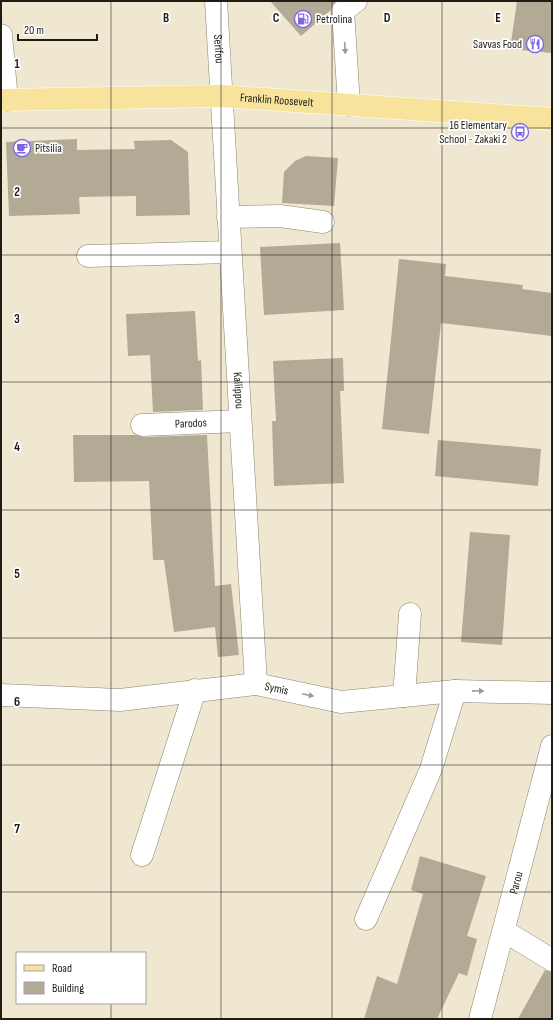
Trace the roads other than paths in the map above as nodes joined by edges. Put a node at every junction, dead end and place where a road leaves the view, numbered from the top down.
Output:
1 (216, 1) edge
2 (356, 1) edge
3 (1, 36) edge
4 (221, 96) junction
5 (4, 100) edge
6 (349, 105) junction
7 (552, 119) edge
8 (228, 217) junction
9 (323, 222) dead end
10 (230, 252) junction
11 (88, 256) dead end
12 (240, 421) junction
13 (142, 425) dead end
14 (410, 614) dead end
15 (256, 684) junction
16 (195, 690) junction
17 (455, 691) junction
18 (552, 693) edge
19 (1, 695) edge
20 (404, 696) junction
21 (552, 746) edge
22 (142, 855) dead end
23 (366, 919) dead end
24 (504, 931) junction
25 (552, 960) edge
26 (480, 1019) edge

1 - 4 street, Serifou
2 -> 6 street
3 - 5 street
4 - 5 main road, Franklin Roosevelt
4 - 6 main road, Franklin Roosevelt
4 - 8 street, Kallippou
6 - 7 main road, Franklin Roosevelt
8 - 9 street
8 - 10 street, Kallippou
10 - 11 street
10 - 12 street, Kallippou
12 - 13 street, Parodos
12 - 15 street, Kallippou
14 - 20 street
15 - 16 street, Symis
15 -> 20 street, Symis
16 - 19 street, Symis
16 - 22 street
17 -> 18 street, Symis
17 - 20 street, Symis
17 - 23 street
21 - 24 street, Parou
24 - 25 street
24 - 26 street, Parou

